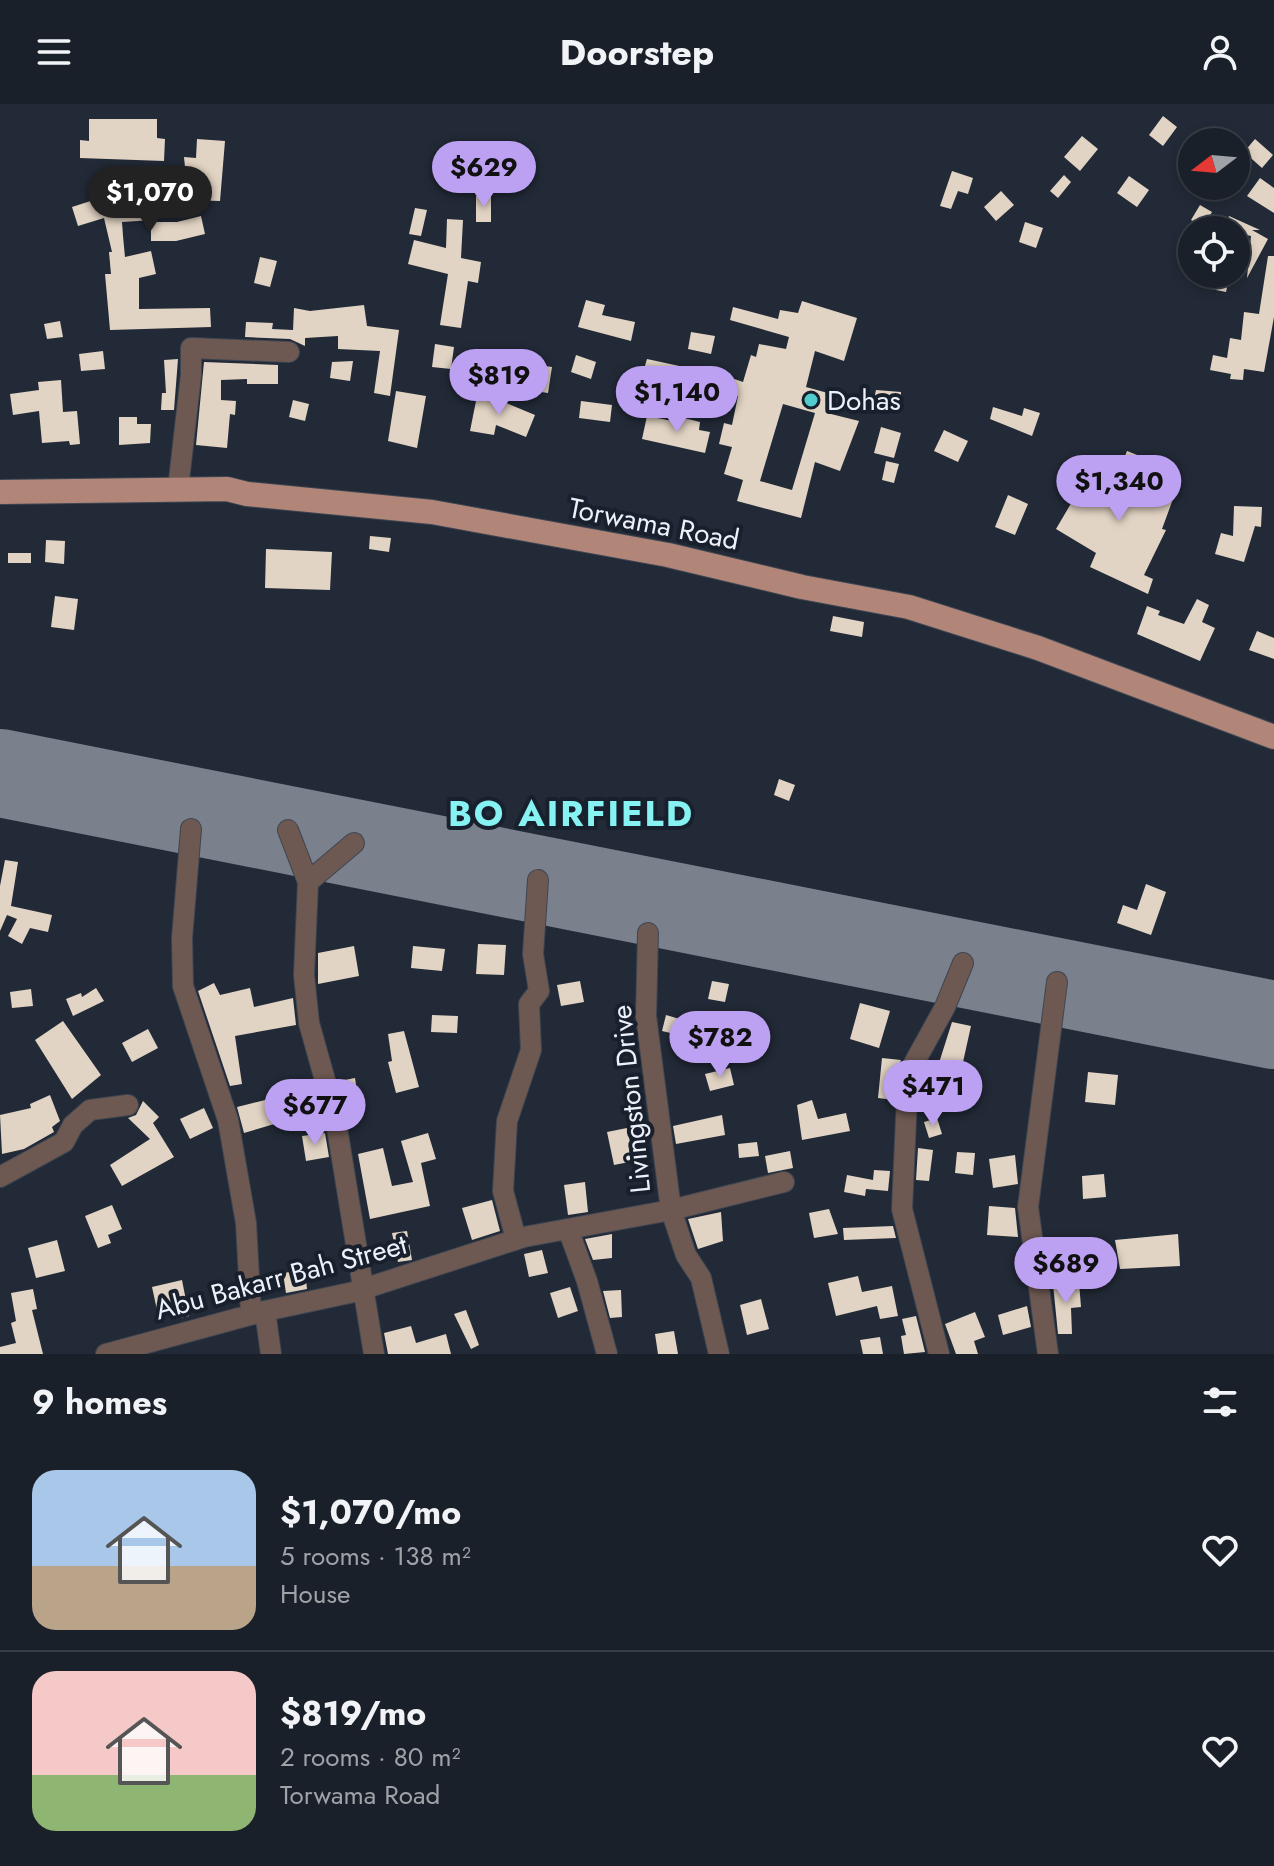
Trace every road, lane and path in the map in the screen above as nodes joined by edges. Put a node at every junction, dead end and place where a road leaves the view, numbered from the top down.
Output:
1 (289, 352) dead end
2 (178, 489) junction
3 (0, 492) edge
4 (1274, 737) edge
5 (191, 829) dead end
6 (288, 830) dead end
7 (354, 843) dead end
8 (538, 880) dead end
9 (308, 882) junction
10 (648, 933) dead end
11 (963, 963) dead end
12 (1057, 982) dead end
13 (128, 1105) dead end
14 (0, 1177) edge
15 (784, 1182) dead end
16 (671, 1210) junction
17 (568, 1229) junction
18 (516, 1239) junction
19 (361, 1288) junction
20 (258, 1312) junction
21 (150, 1347) edge
22 (106, 1354) edge
23 (271, 1354) edge
24 (374, 1354) edge
25 (607, 1354) edge
26 (719, 1354) edge
27 (939, 1354) edge
28 (1048, 1354) edge

1 - 2 street
2 - 3 main road, Torwama Road
2 - 4 main road, Torwama Road
5 - 20 street
6 - 9 street
7 - 9 street
8 - 18 street
9 - 19 street
10 - 16 street, Livingston Drive
11 - 27 street
12 - 28 street
13 - 14 street
15 - 16 street, Abu Bakarr Bah Street
16 - 17 street, Abu Bakarr Bah Street
16 - 26 street, Livingston Drive
17 - 18 street, Abu Bakarr Bah Street
17 - 25 street
18 - 19 street, Abu Bakarr Bah Street
19 - 20 street, Abu Bakarr Bah Street
19 - 24 street
20 - 21 street, Abu Bakarr Bah Street
20 - 23 street
21 - 22 street, Abu Bakarr Bah Street

